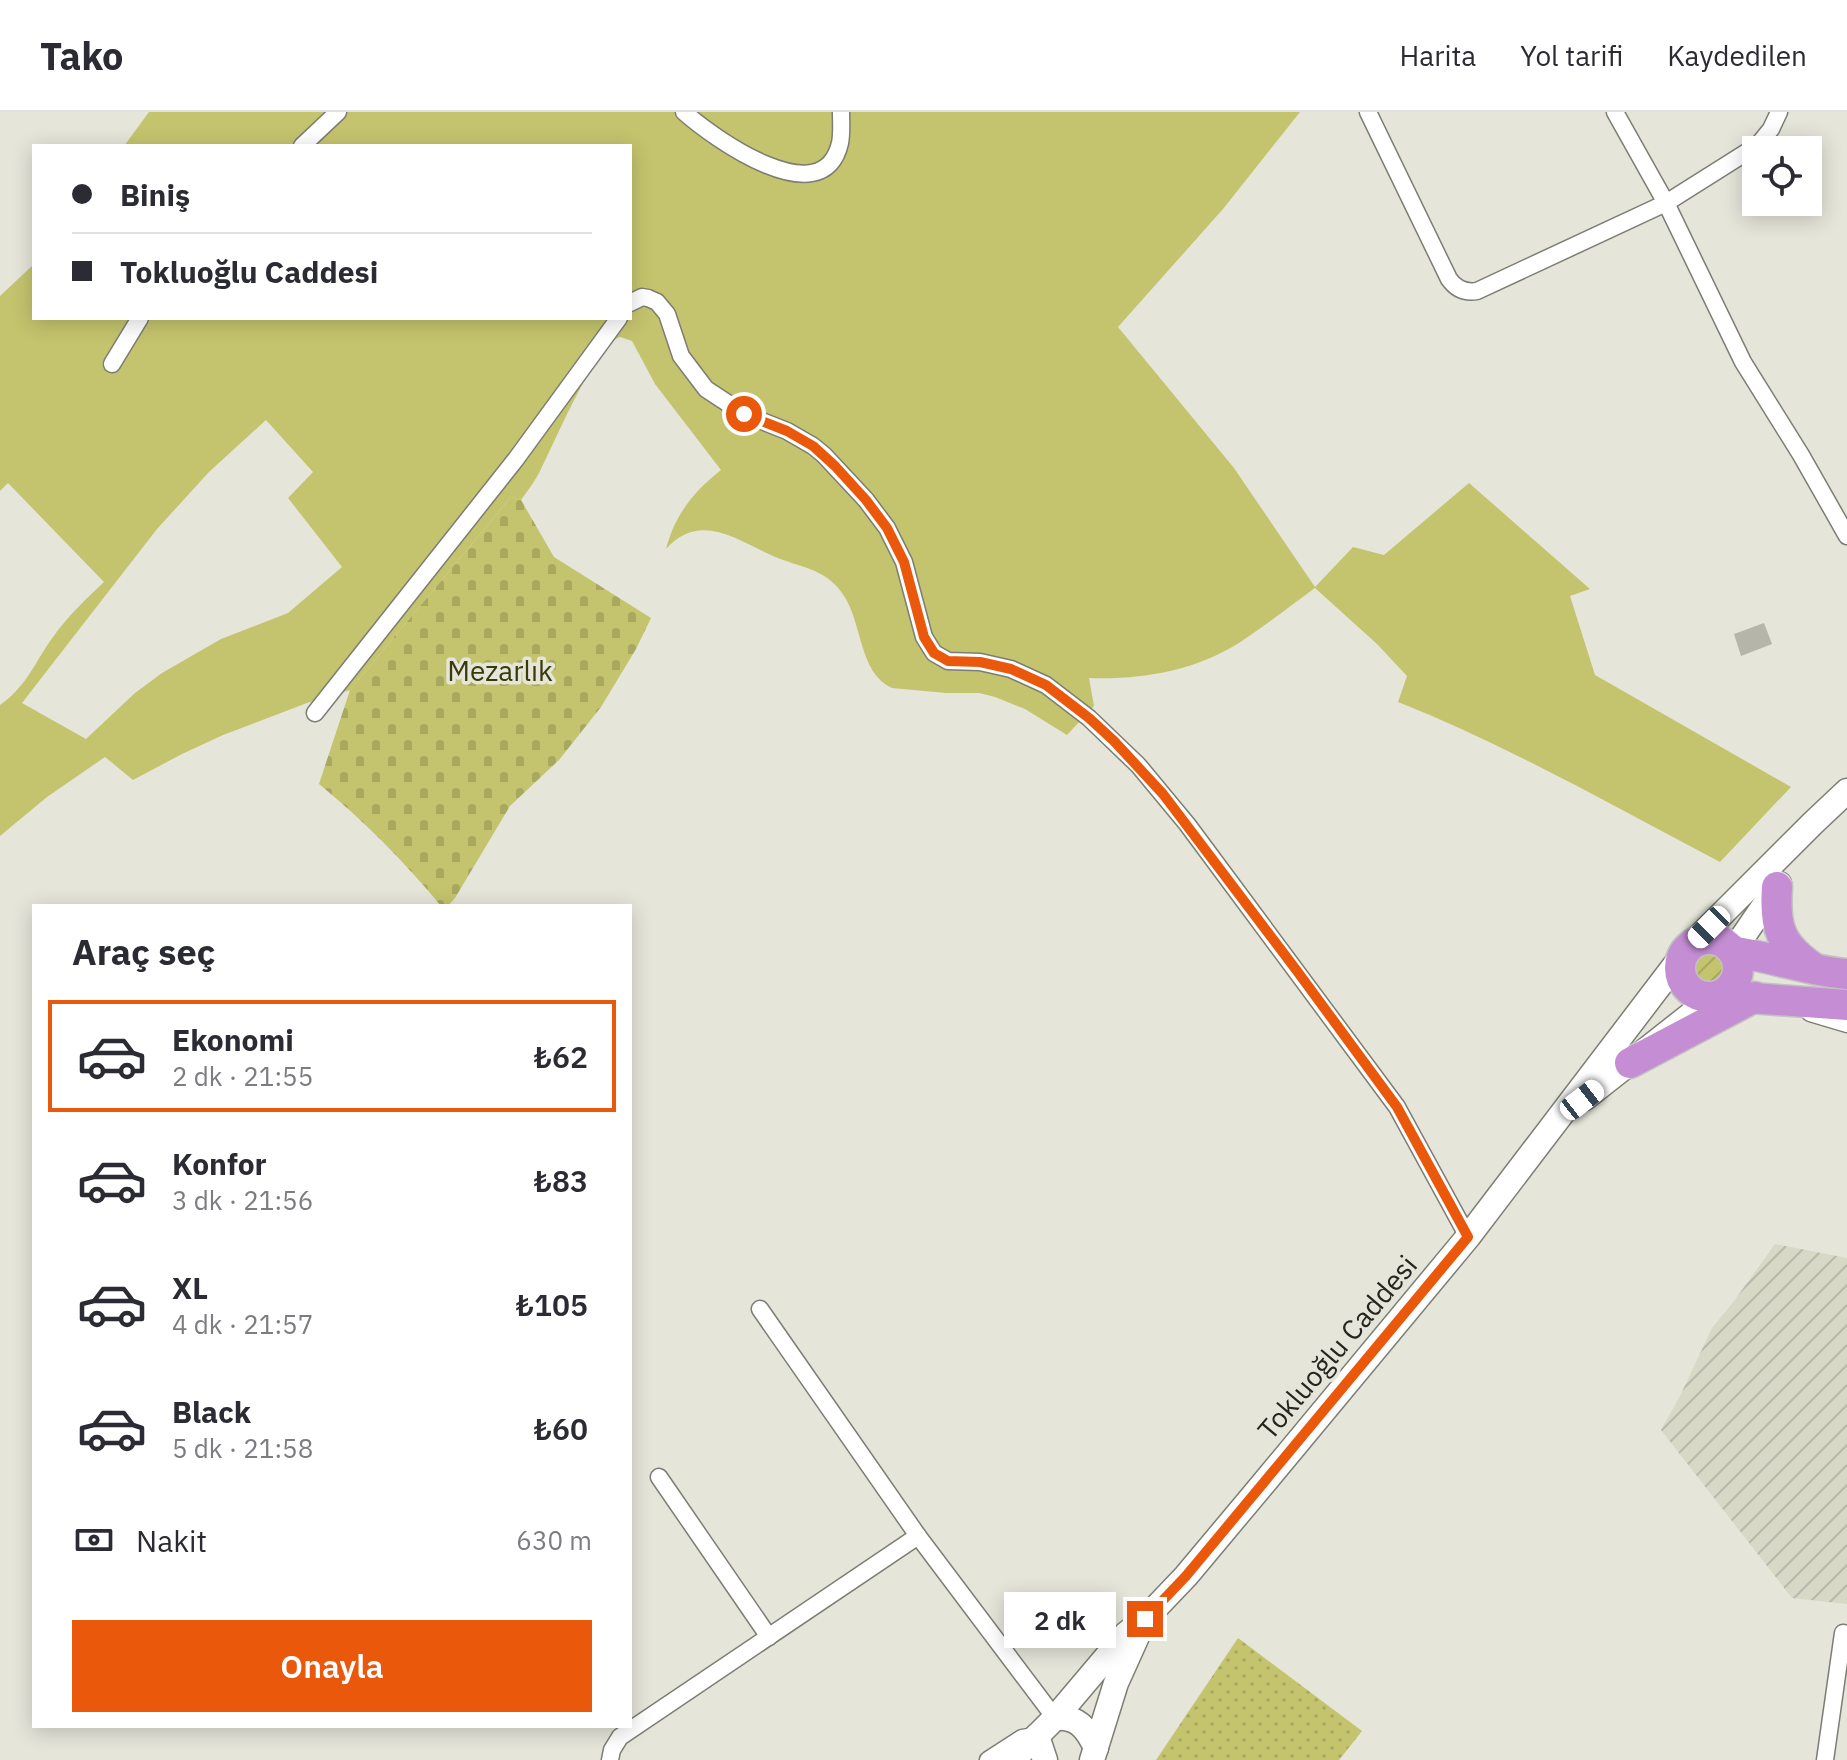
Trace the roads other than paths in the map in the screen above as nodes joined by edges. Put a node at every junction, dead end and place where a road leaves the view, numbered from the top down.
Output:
1 (338, 112) edge
2 (684, 112) edge
3 (841, 112) edge
4 (1368, 112) edge
5 (1615, 112) edge
6 (1779, 112) edge
7 (304, 144) edge
8 (1666, 203) junction
9 (632, 302) edge
10 (139, 320) edge
11 (618, 320) edge
12 (112, 364) dead end
13 (1847, 536) edge
14 (315, 713) dead end
15 (1839, 798) edge
16 (1777, 887) junction
17 (1688, 948) junction
18 (1734, 952) junction
19 (1817, 970) junction
20 (1847, 974) edge
21 (1755, 997) junction
22 (1713, 998) junction
23 (1847, 1005) edge
24 (1847, 1024) edge
25 (1630, 1063) junction
26 (1558, 1119) junction
27 (1468, 1237) junction
28 (760, 1309) dead end
29 (659, 1477) dead end
30 (918, 1536) junction
31 (1145, 1619) junction
32 (1847, 1634) edge
33 (769, 1637) junction
34 (1055, 1718) junction
35 (1037, 1736) junction
36 (1094, 1754) edge
37 (610, 1760) edge
38 (988, 1760) edge
39 (1013, 1760) edge
40 (1045, 1760) edge
41 (1825, 1760) edge

1 - 7 street
2 - 3 street
4 - 8 street
5 - 8 street
6 - 8 street
8 - 13 street
9 - 27 street
10 - 12 street
11 - 14 street
15 - 16 street
15 - 17 street, Tokluoğlu Caddesi
16 - 18 street
16 - 19 highway
17 - 18 highway
17 - 22 highway
17 - 26 street, Tokluoğlu Caddesi
18 - 19 highway
18 - 22 highway
19 - 20 highway
21 - 22 highway
21 - 23 highway
21 - 24 street
21 - 25 highway
22 - 25 street
25 - 26 street
26 - 27 street, Tokluoğlu Caddesi
27 - 31 street, Tokluoğlu Caddesi
28 - 30 street
29 - 33 street
30 - 33 street
30 - 34 street
31 - 34 street, Tokluoğlu Caddesi
31 - 36 street
32 - 41 street
33 - 37 street
34 - 35 street, Tokluoğlu Caddesi
34 - 36 street
35 - 38 street
35 - 39 street, Tokluoğlu Caddesi
35 - 40 street

